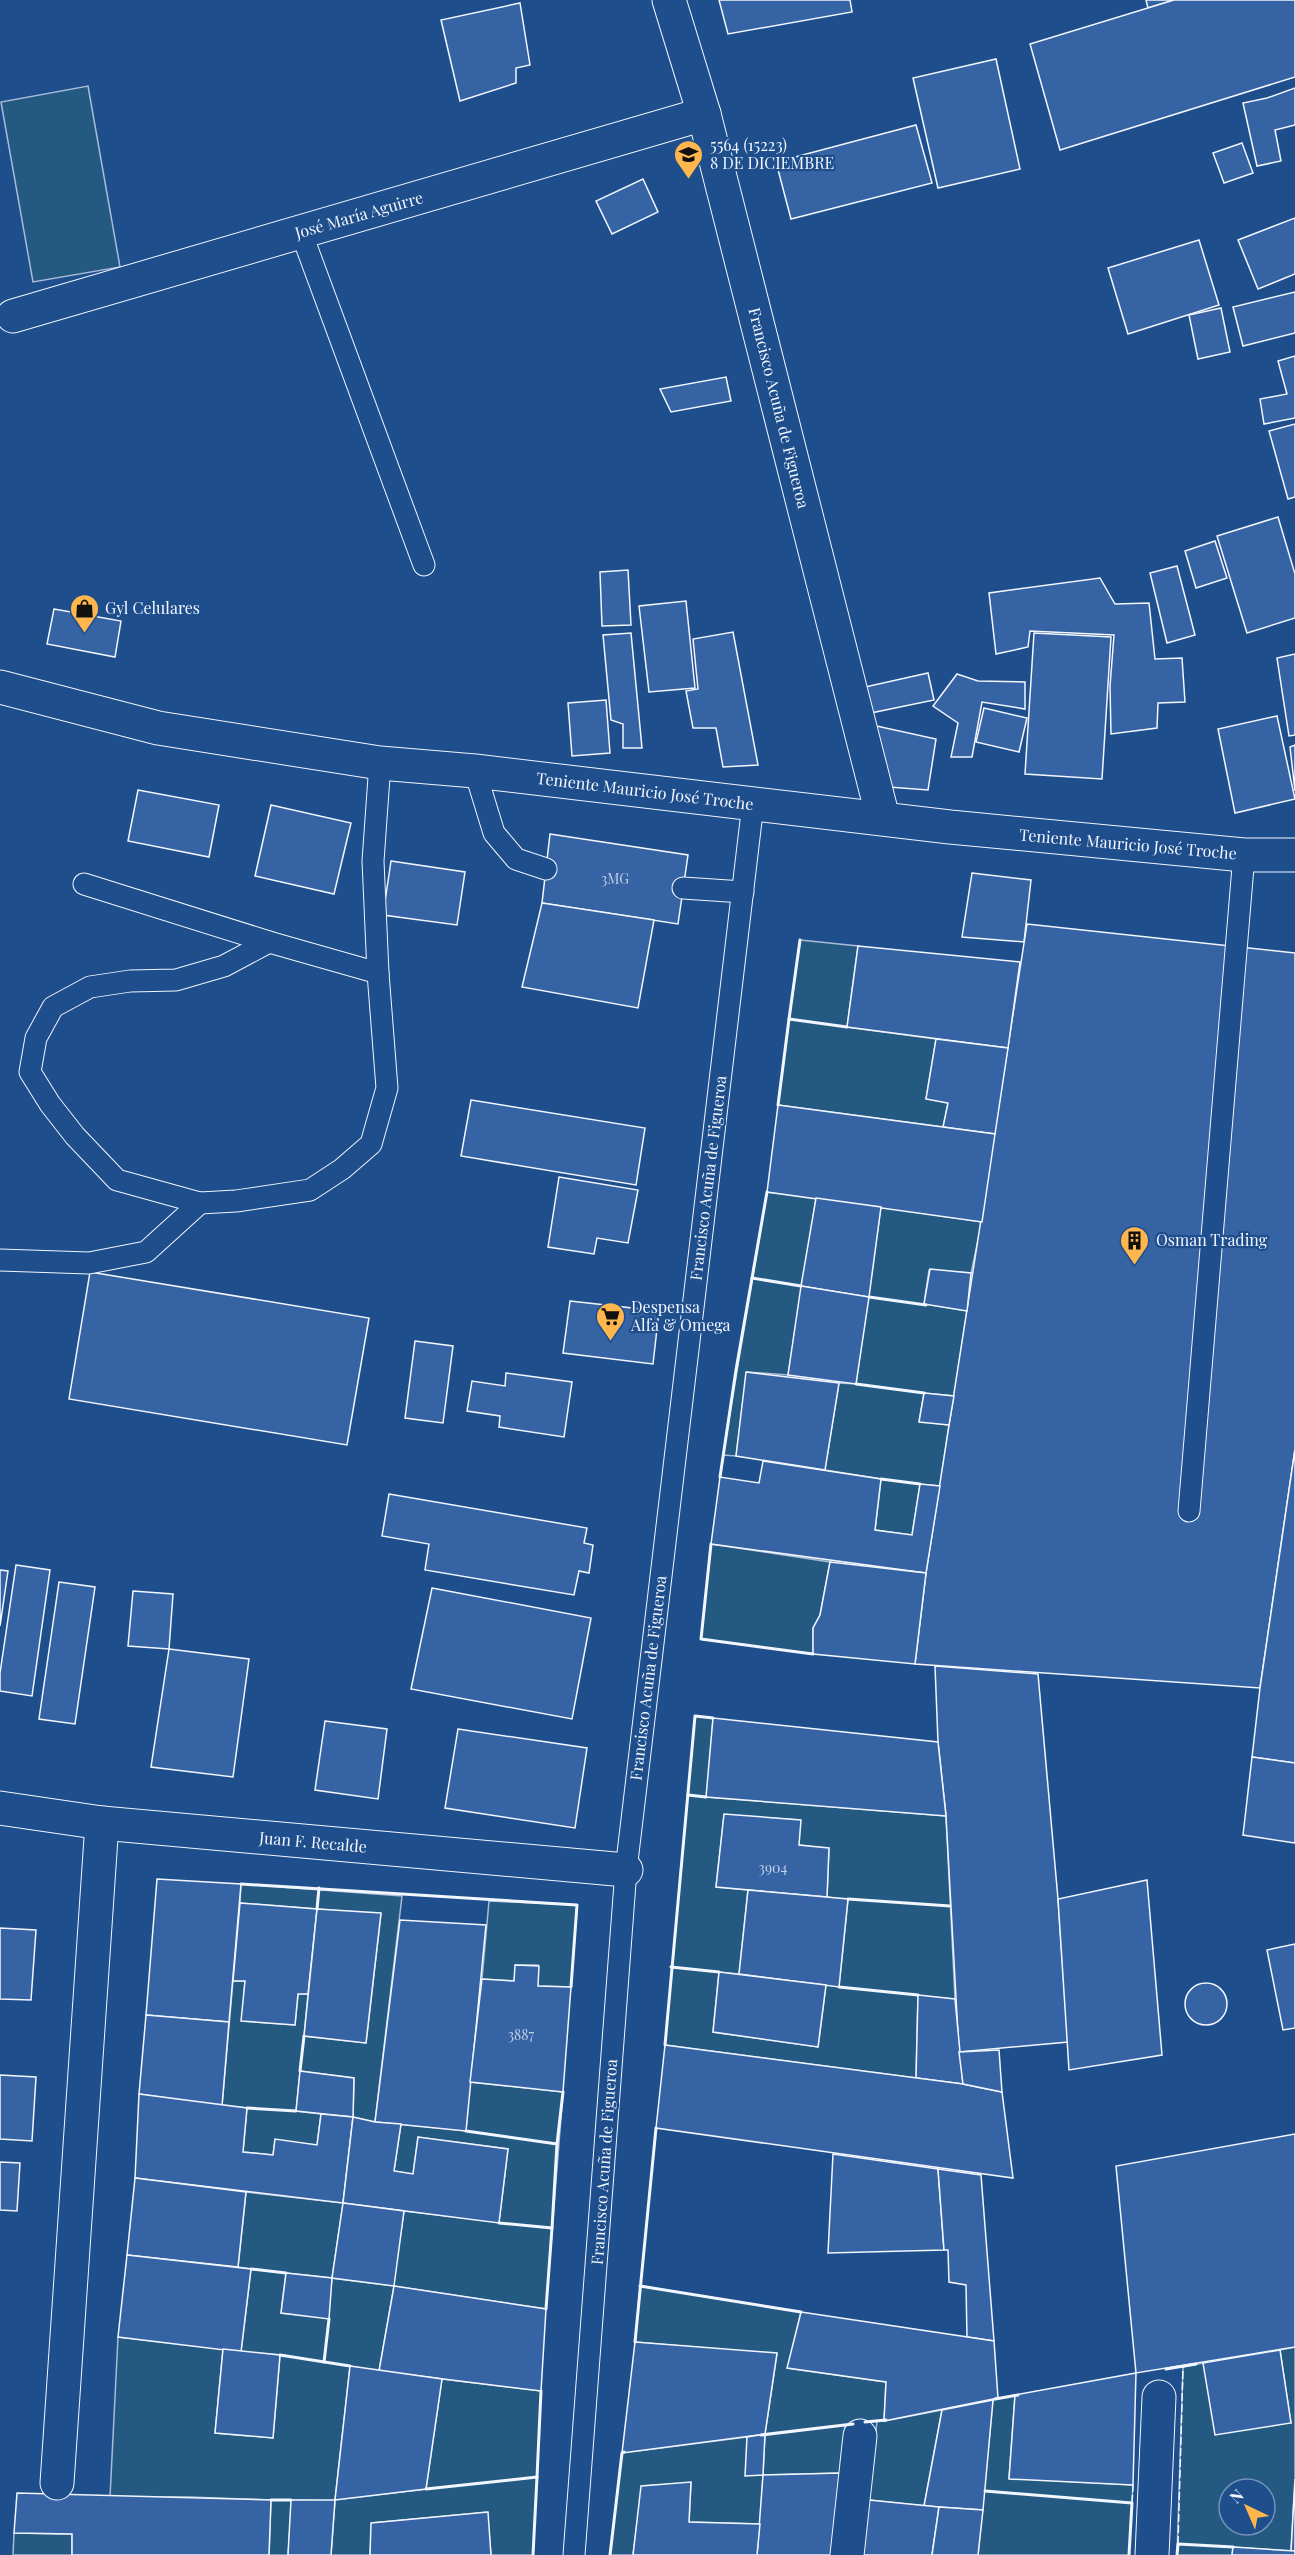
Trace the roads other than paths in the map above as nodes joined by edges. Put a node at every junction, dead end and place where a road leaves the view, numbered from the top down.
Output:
1 (669, 0) edge
2 (704, 114) junction
3 (301, 232) junction
4 (13, 316) dead end
5 (424, 565) dead end
6 (0, 687) edge
7 (380, 763) junction
8 (475, 771) junction
9 (753, 804) junction
10 (884, 818) junction
11 (1244, 855) junction
12 (1295, 855) edge
13 (546, 870) dead end
14 (84, 884) dead end
15 (683, 888) dead end
16 (743, 892) junction
17 (269, 942) junction
18 (378, 973) junction
19 (200, 1203) junction
20 (0, 1260) edge
21 (1190, 1511) dead end
22 (0, 1808) edge
23 (102, 1823) junction
24 (626, 1870) junction
25 (1159, 2397) dead end
26 (860, 2436) dead end
27 (57, 2483) dead end
28 (574, 2555) edge
29 (847, 2555) edge
30 (1152, 2555) edge

1 - 2 street, Francisco Acuña de Figueroa
2 - 3 street, José María Aguirre
2 - 10 street, Francisco Acuña de Figueroa
3 - 4 street, José María Aguirre
3 - 5 lane
6 - 7 street, Teniente Mauricio José Troche
7 - 8 street, Teniente Mauricio José Troche
7 - 18 lane
8 - 9 street, Teniente Mauricio José Troche
8 - 13 lane
9 - 10 street, Teniente Mauricio José Troche
9 - 16 lane, Francisco Acuña de Figueroa
10 - 11 street, Teniente Mauricio José Troche
11 - 12 street, Teniente Mauricio José Troche
11 - 21 lane
14 - 17 lane
15 - 16 lane
16 - 24 lane, Francisco Acuña de Figueroa
17 - 18 lane
17 - 19 lane
18 - 19 lane
19 - 20 lane
22 - 23 street, Juan F. Recalde
23 - 24 street, Juan F. Recalde
23 - 27 street
24 - 28 lane, Francisco Acuña de Figueroa
25 - 30 street
26 - 29 street

